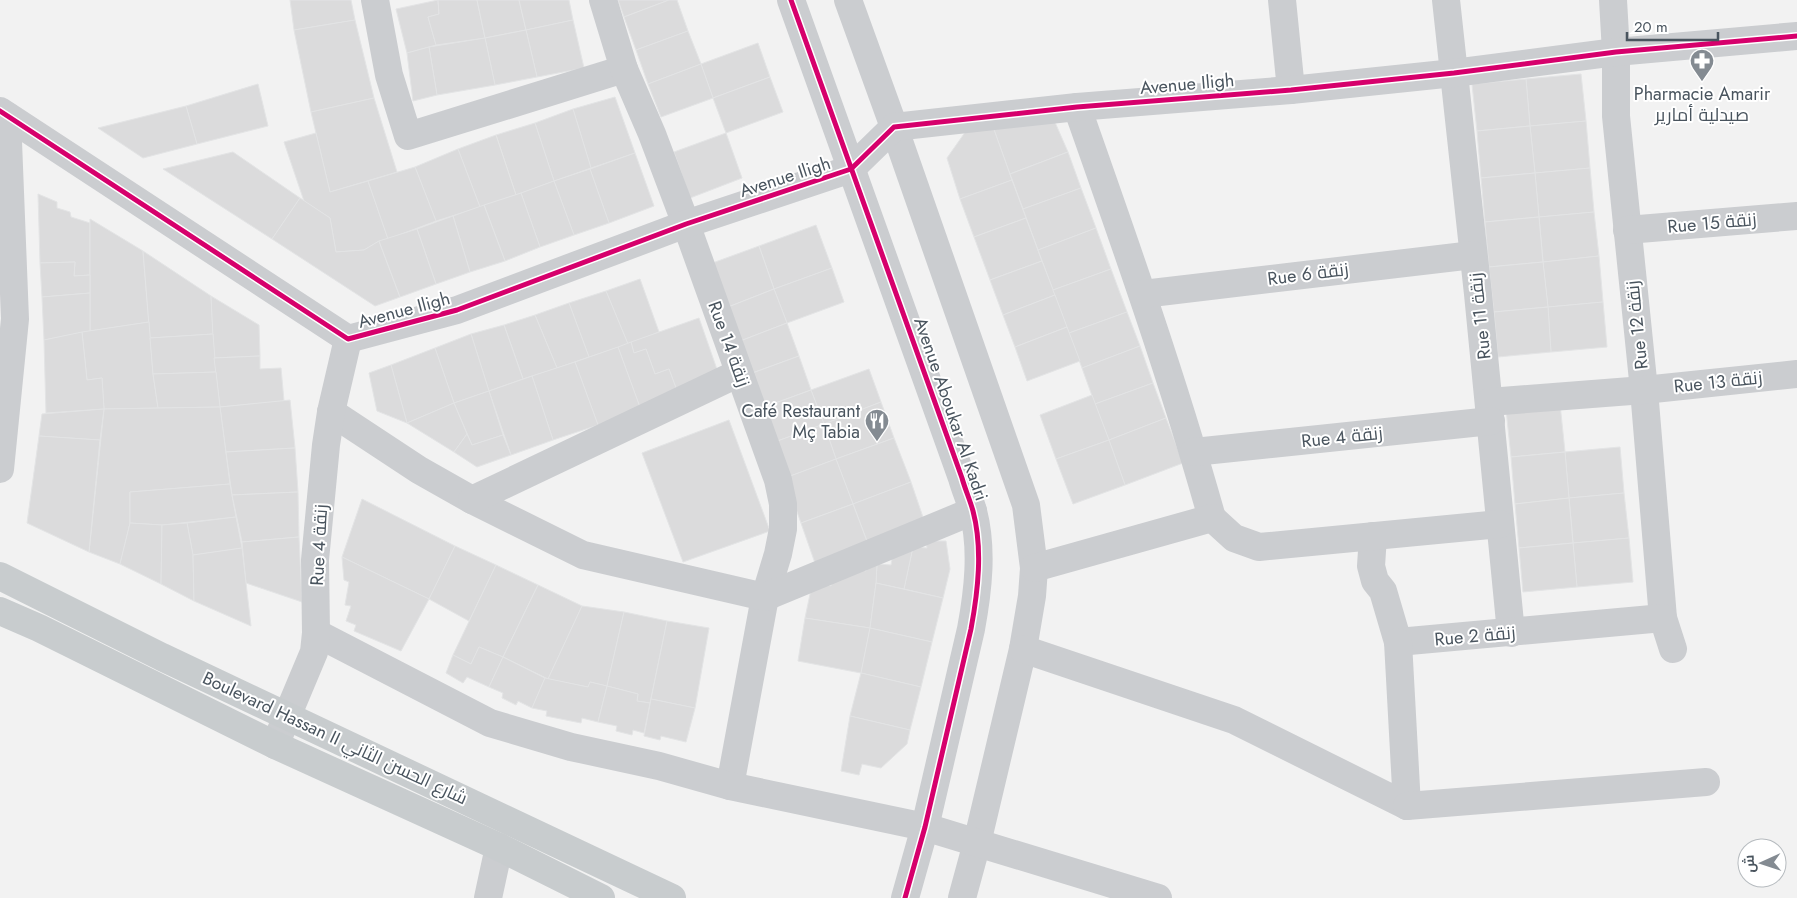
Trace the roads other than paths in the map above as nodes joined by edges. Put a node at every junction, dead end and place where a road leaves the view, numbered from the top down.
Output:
1 (375, 0) edge
2 (603, 0) edge
3 (791, 0) edge
4 (848, 0) edge
5 (1282, 0) edge
6 (1446, 0) edge
7 (1613, 0) edge
8 (1797, 36) edge
9 (1616, 52) junction
10 (624, 69) junction
11 (1454, 73) junction
12 (1291, 90) junction
13 (1077, 107) junction
14 (4, 114) edge
15 (894, 127) junction
16 (851, 170) junction
17 (1797, 216) edge
18 (686, 224) junction
19 (1627, 230) junction
20 (1473, 255) junction
21 (1143, 294) junction
22 (348, 339) junction
23 (739, 373) junction
24 (1797, 374) edge
25 (1644, 390) junction
26 (1490, 411) junction
27 (331, 412) junction
28 (1194, 452) junction
29 (0, 470) edge
30 (472, 500) junction
31 (973, 511) junction
32 (1212, 518) junction
33 (1500, 524) junction
34 (1373, 536) junction
35 (1034, 568) junction
36 (0, 576) edge
37 (765, 597) junction
38 (0, 612) edge
39 (1663, 618) junction
40 (316, 633) junction
41 (1511, 633) junction
42 (1398, 642) junction
43 (1023, 649) junction
44 (1673, 649) dead end
45 (288, 715) junction
46 (275, 745) junction
47 (1706, 782) dead end
48 (730, 786) junction
49 (1407, 806) junction
50 (925, 827) junction
51 (977, 843) junction
52 (499, 847) junction
53 (488, 898) edge
54 (601, 898) edge
55 (672, 898) edge
56 (905, 898) edge
57 (962, 898) edge
58 (1158, 898) edge

1 - 10 street
2 - 10 street, Rue 14 زنقة
3 - 16 street, Avenue Aboukar Al Kadri
4 - 15 street
5 - 12 street
6 - 11 street, Rue 11 زنقة
7 - 9 street, Rue 12 زنقة
8 - 9 street, Avenue Iligh
9 - 11 street, Avenue Iligh
9 - 19 street, Rue 12 زنقة
10 - 18 street, Rue 14 زنقة
11 - 12 street, Avenue Iligh
11 - 20 street, Rue 11 زنقة
12 - 13 street, Avenue Iligh
13 - 15 street, Avenue Iligh
13 - 21 street
14 - 22 street, Avenue Iligh
14 - 29 street
15 - 16 street, Avenue Iligh
15 - 35 street
16 - 18 street, Avenue Iligh
16 - 31 street, Avenue Aboukar Al Kadri
17 - 19 street, Rue 15 زنقة
18 - 22 street, Avenue Iligh
18 - 23 street, Rue 14 زنقة
19 - 25 street, Rue 12 زنقة
20 - 21 street, Rue 6 زنقة
20 - 26 street, Rue 11 زنقة
21 - 28 street
22 - 27 street, Rue 4 زنقة
23 - 30 street
23 - 37 street, Rue 14 زنقة
24 - 25 street, Rue 13 زنقة
25 - 26 street, Rue 13 زنقة
25 - 39 street, Rue 12 زنقة
26 - 28 street, Rue 4 زنقة
26 - 33 street, Rue 11 زنقة
27 - 30 street
27 - 40 street, Rue 4 زنقة
28 - 32 street
30 - 37 street
31 - 37 street
31 - 50 street, Avenue Aboukar Al Kadri
32 - 34 street
32 - 35 street
33 - 34 street
33 - 41 street, Rue 11 زنقة
34 - 42 street
35 - 43 street
36 - 45 main road, Boulevard Hassan II شارع الحسن الثاني
37 - 48 street, Rue 14 زنقة
38 - 46 main road, Boulevard Hassan II شارع الحسن الثاني
39 - 41 street, Rue 2 زنقة
39 - 44 street, Rue 12 زنقة
40 - 45 street, Rue 4 زنقة
40 - 48 street
41 - 42 street, Rue 2 زنقة
42 - 49 street
43 - 49 street
43 - 51 street
45 - 46 street, Rue 4 زنقة
45 - 55 main road, Boulevard Hassan II شارع الحسن الثاني
46 - 52 main road, Boulevard Hassan II شارع الحسن الثاني
47 - 49 street
48 - 50 street
50 - 51 street
50 - 56 street, Avenue Aboukar Al Kadri
51 - 57 street
51 - 58 street
52 - 53 street
52 - 54 main road, Boulevard Hassan II شارع الحسن الثاني

